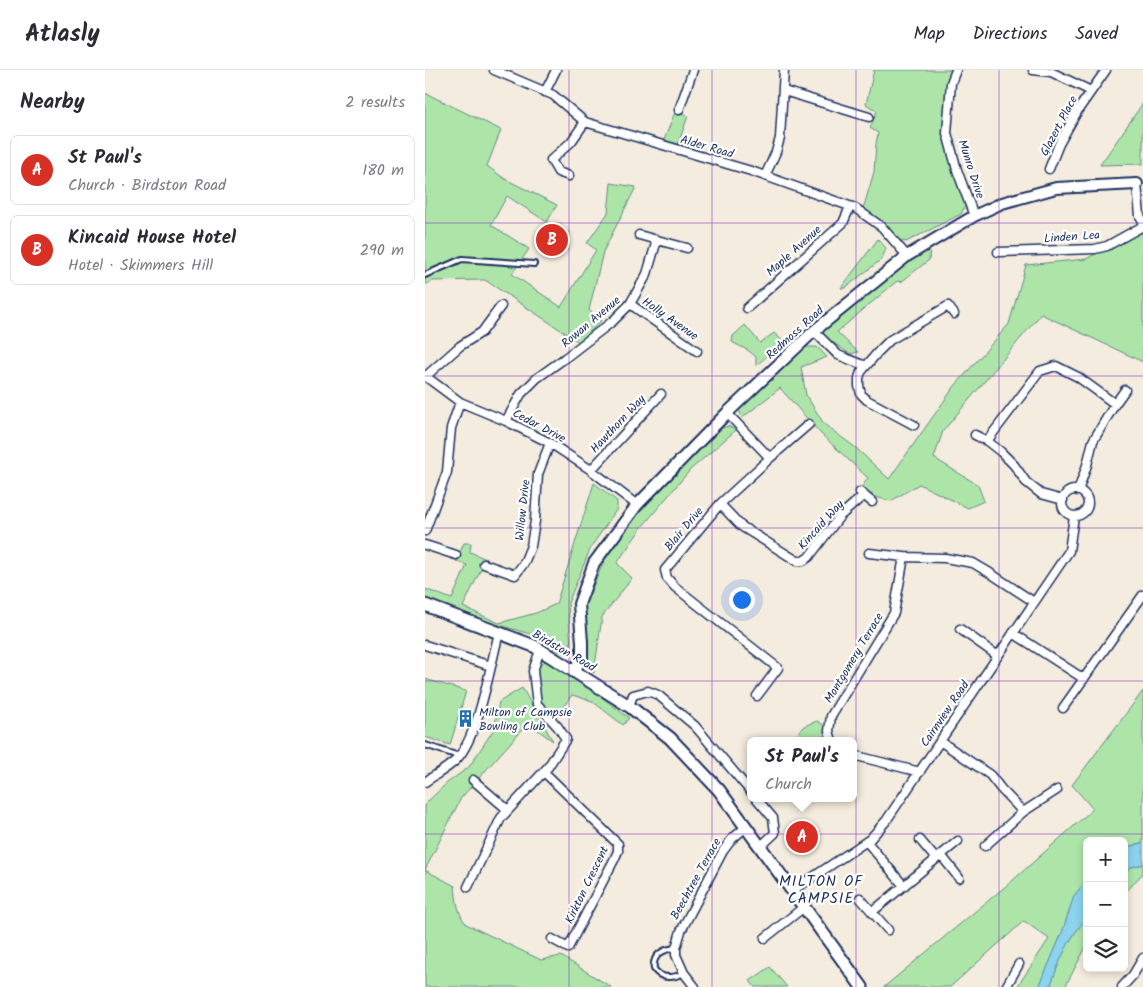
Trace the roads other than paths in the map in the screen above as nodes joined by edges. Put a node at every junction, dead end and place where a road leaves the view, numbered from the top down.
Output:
1 (494, 70) edge
2 (557, 70) edge
3 (693, 70) edge
4 (784, 70) edge
5 (956, 70) edge
6 (1033, 70) edge
7 (1106, 70) edge
8 (1091, 91) junction
9 (545, 92) junction
10 (784, 92) junction
11 (679, 110) dead end
12 (869, 117) dead end
13 (585, 122) junction
14 (1049, 169) dead end
15 (569, 176) dead end
16 (765, 176) junction
17 (1137, 184) joint
18 (850, 207) junction
19 (974, 216) junction
20 (1143, 221) edge
21 (1143, 226) edge
22 (639, 235) dead end
23 (657, 240) junction
24 (687, 248) dead end
25 (998, 252) dead end
26 (907, 256) junction
27 (533, 264) dead end
28 (425, 275) edge
29 (630, 304) junction
30 (501, 306) dead end
31 (747, 308) dead end
32 (954, 314) dead end
33 (814, 331) junction
34 (697, 351) dead end
35 (866, 366) junction
36 (425, 376) edge
37 (1125, 390) dead end
38 (661, 394) dead end
39 (460, 402) junction
40 (1115, 404) junction
41 (727, 413) junction
42 (506, 421) junction
43 (809, 424) dead end
44 (914, 425) dead end
45 (975, 435) dead end
46 (987, 441) junction
47 (550, 443) junction
48 (770, 458) junction
49 (591, 470) junction
50 (1078, 491) junction
51 (1063, 500) junction
52 (872, 502) dead end
53 (720, 504) junction
54 (637, 505) junction
55 (1074, 516) junction
56 (425, 531) edge
57 (425, 545) edge
58 (869, 553) dead end
59 (456, 555) dead end
60 (904, 557) junction
61 (484, 564) dead end
62 (1143, 595) edge
63 (1034, 602) junction
64 (425, 605) edge
65 (960, 629) dead end
66 (1013, 632) junction
67 (499, 633) junction
68 (425, 645) edge
69 (540, 650) junction
70 (997, 656) junction
71 (491, 666) junction
72 (574, 672) junction
73 (1084, 678) junction
74 (757, 696) dead end
75 (629, 706) junction
76 (1063, 708) dead end
77 (831, 737) edge
78 (940, 742) junction
79 (425, 745) edge
80 (459, 756) junction
81 (857, 756) edge
82 (544, 772) junction
83 (919, 772) junction
84 (473, 780) dead end
85 (425, 782) edge
86 (747, 787) edge
87 (1057, 790) dead end
88 (759, 802) edge
89 (508, 810) junction
90 (1023, 812) junction
91 (746, 827) junction
92 (919, 840) dead end
93 (958, 841) dead end
94 (867, 842) junction
95 (985, 846) dead end
96 (760, 847) junction
97 (939, 857) junction
98 (959, 878) dead end
99 (904, 886) junction
100 (468, 887) dead end
101 (792, 891) junction
102 (860, 898) dead end
103 (804, 907) junction
104 (872, 912) junction
105 (888, 930) dead end
106 (765, 938) dead end
107 (552, 939) dead end
108 (676, 948) junction
109 (1143, 958) edge
110 (1019, 964) dead end
111 (684, 973) junction
112 (695, 987) edge
113 (862, 987) edge
114 (1006, 987) edge
115 (1122, 987) edge

1 - 9 street, Alder Road
2 - 9 street
3 - 11 street
4 - 10 street
5 - 19 street, Munro Drive
6 - 8 street
7 - 8 street, Glazert Place
8 - 14 street, Glazert Place
9 - 13 street, Alder Road
10 - 12 street
10 - 16 street
13 - 15 street
13 - 16 street, Alder Road
16 - 18 street, Alder Road
17 - 19 street, Redmoss Road
17 - 20 street, Redmoss Road
18 - 26 street, Alder Road
18 - 31 street, Maple Avenue
19 - 26 street, Redmoss Road
21 - 25 street, Linden Lea
22 - 23 street
23 - 24 street
23 - 29 street, Rowan Avenue
26 - 33 street, Redmoss Road
27 - 28 lane
29 - 34 street, Holly Avenue
29 - 42 street, Rowan Avenue
30 - 36 street
32 - 35 street
33 - 35 street
33 - 41 street, Redmoss Road
35 - 44 street
36 - 39 street, Cedar Drive
37 - 40 street
38 - 49 street, Hawthorn Way
39 - 42 street, Cedar Drive
39 - 56 street
40 - 46 street
40 - 50 street
41 - 48 street
41 - 54 street, Redmoss Road
42 - 47 street, Cedar Drive
43 - 48 street, Blair Drive
45 - 46 street
46 - 51 street
47 - 49 street, Cedar Drive
47 - 61 street, Willow Drive
48 - 53 street, Blair Drive
49 - 54 street, Cedar Drive
50 - 51 street
50 - 55 street
51 - 55 street
52 - 53 street, Kincaid Way
53 - 74 street, Blair Drive
54 - 72 street, Redmoss Road
55 - 63 street, Cairnview Road
57 - 59 street
58 - 60 street
60 - 63 street
60 - 77 street, Montgomery Terrace
62 - 73 street
63 - 66 street, Cairnview Road
64 - 67 main road, Birdston Road
65 - 70 street
66 - 70 street, Cairnview Road
66 - 73 street
67 - 69 main road, Birdston Road
67 - 71 street
68 - 71 street
69 - 72 main road, Birdston Road
69 - 82 street
70 - 78 street, Cairnview Road
71 - 80 street
72 - 75 main road, Birdston Road
73 - 76 street
75 - 86 street
75 - 91 main road, Birdston Road
78 - 83 street, Cairnview Road
78 - 90 street
79 - 80 lane
80 - 85 street
81 - 83 street
82 - 89 street
82 - 107 street, Kirkton Crescent
83 - 94 street, Cairnview Road
84 - 89 street
87 - 90 street
88 - 96 street
89 - 100 street
90 - 95 street
91 - 96 main road, Birdston Road
91 - 108 street, Beechtree Terrace
92 - 97 street
93 - 97 street
94 - 99 street
94 - 101 street, Cairnview Road
96 - 101 main road, Birdston Road
97 - 98 street
97 - 99 street
99 - 104 street
101 - 103 main road, Birdston Road
102 - 104 street
103 - 106 street
103 - 113 main road, Birdston Road
104 - 105 street
108 - 111 street
108 - 111 lane
109 - 115 street
110 - 114 street
111 - 112 street

